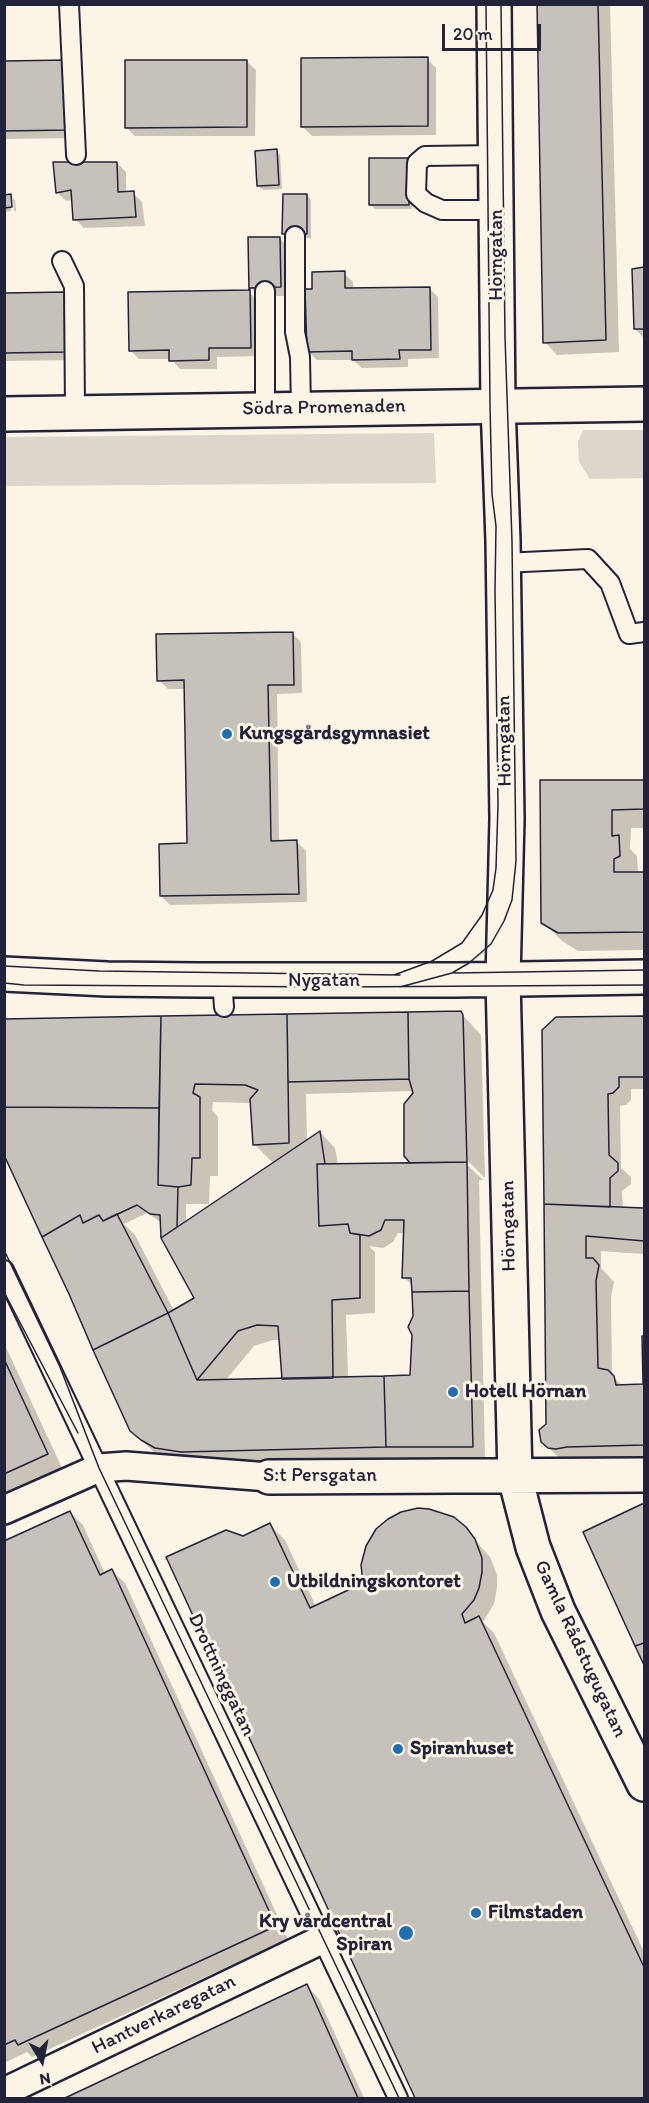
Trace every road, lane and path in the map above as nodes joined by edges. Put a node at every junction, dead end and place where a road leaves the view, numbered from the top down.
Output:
1 (69, 4) edge
2 (494, 4) edge
3 (76, 155) dead end
4 (496, 155) junction
5 (497, 210) junction
6 (295, 237) dead end
7 (62, 261) dead end
8 (266, 291) dead end
9 (645, 404) edge
10 (498, 405) junction
11 (265, 408) junction
12 (301, 408) junction
13 (75, 412) junction
14 (4, 414) edge
15 (503, 563) junction
16 (645, 632) edge
17 (5, 975) edge
18 (645, 977) edge
19 (504, 979) junction
20 (4, 1270) edge
21 (98, 1468) junction
22 (645, 1475) edge
23 (515, 1476) junction
24 (269, 1477) joint
25 (4, 1510) edge
26 (645, 1784) edge
27 (323, 1939) junction
28 (4, 2092) edge
29 (398, 2098) edge

1 - 3 lane
2 - 4 street, Hörngatan
4 - 5 street, Hörngatan
4 - 5 lane
5 - 10 street, Hörngatan
6 - 12 lane
7 - 13 lane
8 - 11 lane
9 - 10 street, Södra Promenaden
10 - 12 street, Södra Promenaden
10 - 15 street, Hörngatan
11 - 12 street, Södra Promenaden
11 - 13 street, Södra Promenaden
13 - 14 street, Södra Promenaden
15 - 16 lane
15 - 19 street, Hörngatan
17 - 19 street, Nygatan
18 - 19 street, Nygatan
19 - 23 street, Hörngatan
20 - 21 lane, Drottninggatan
21 - 24 street, S:t Persgatan
21 - 25 street, S:t Persgatan
21 - 27 lane, Drottninggatan
22 - 23 street, S:t Persgatan
23 - 24 street, S:t Persgatan
23 - 26 street, Gamla Rådstugugatan
27 - 28 street, Hantverkaregatan
27 - 29 lane, Drottninggatan

